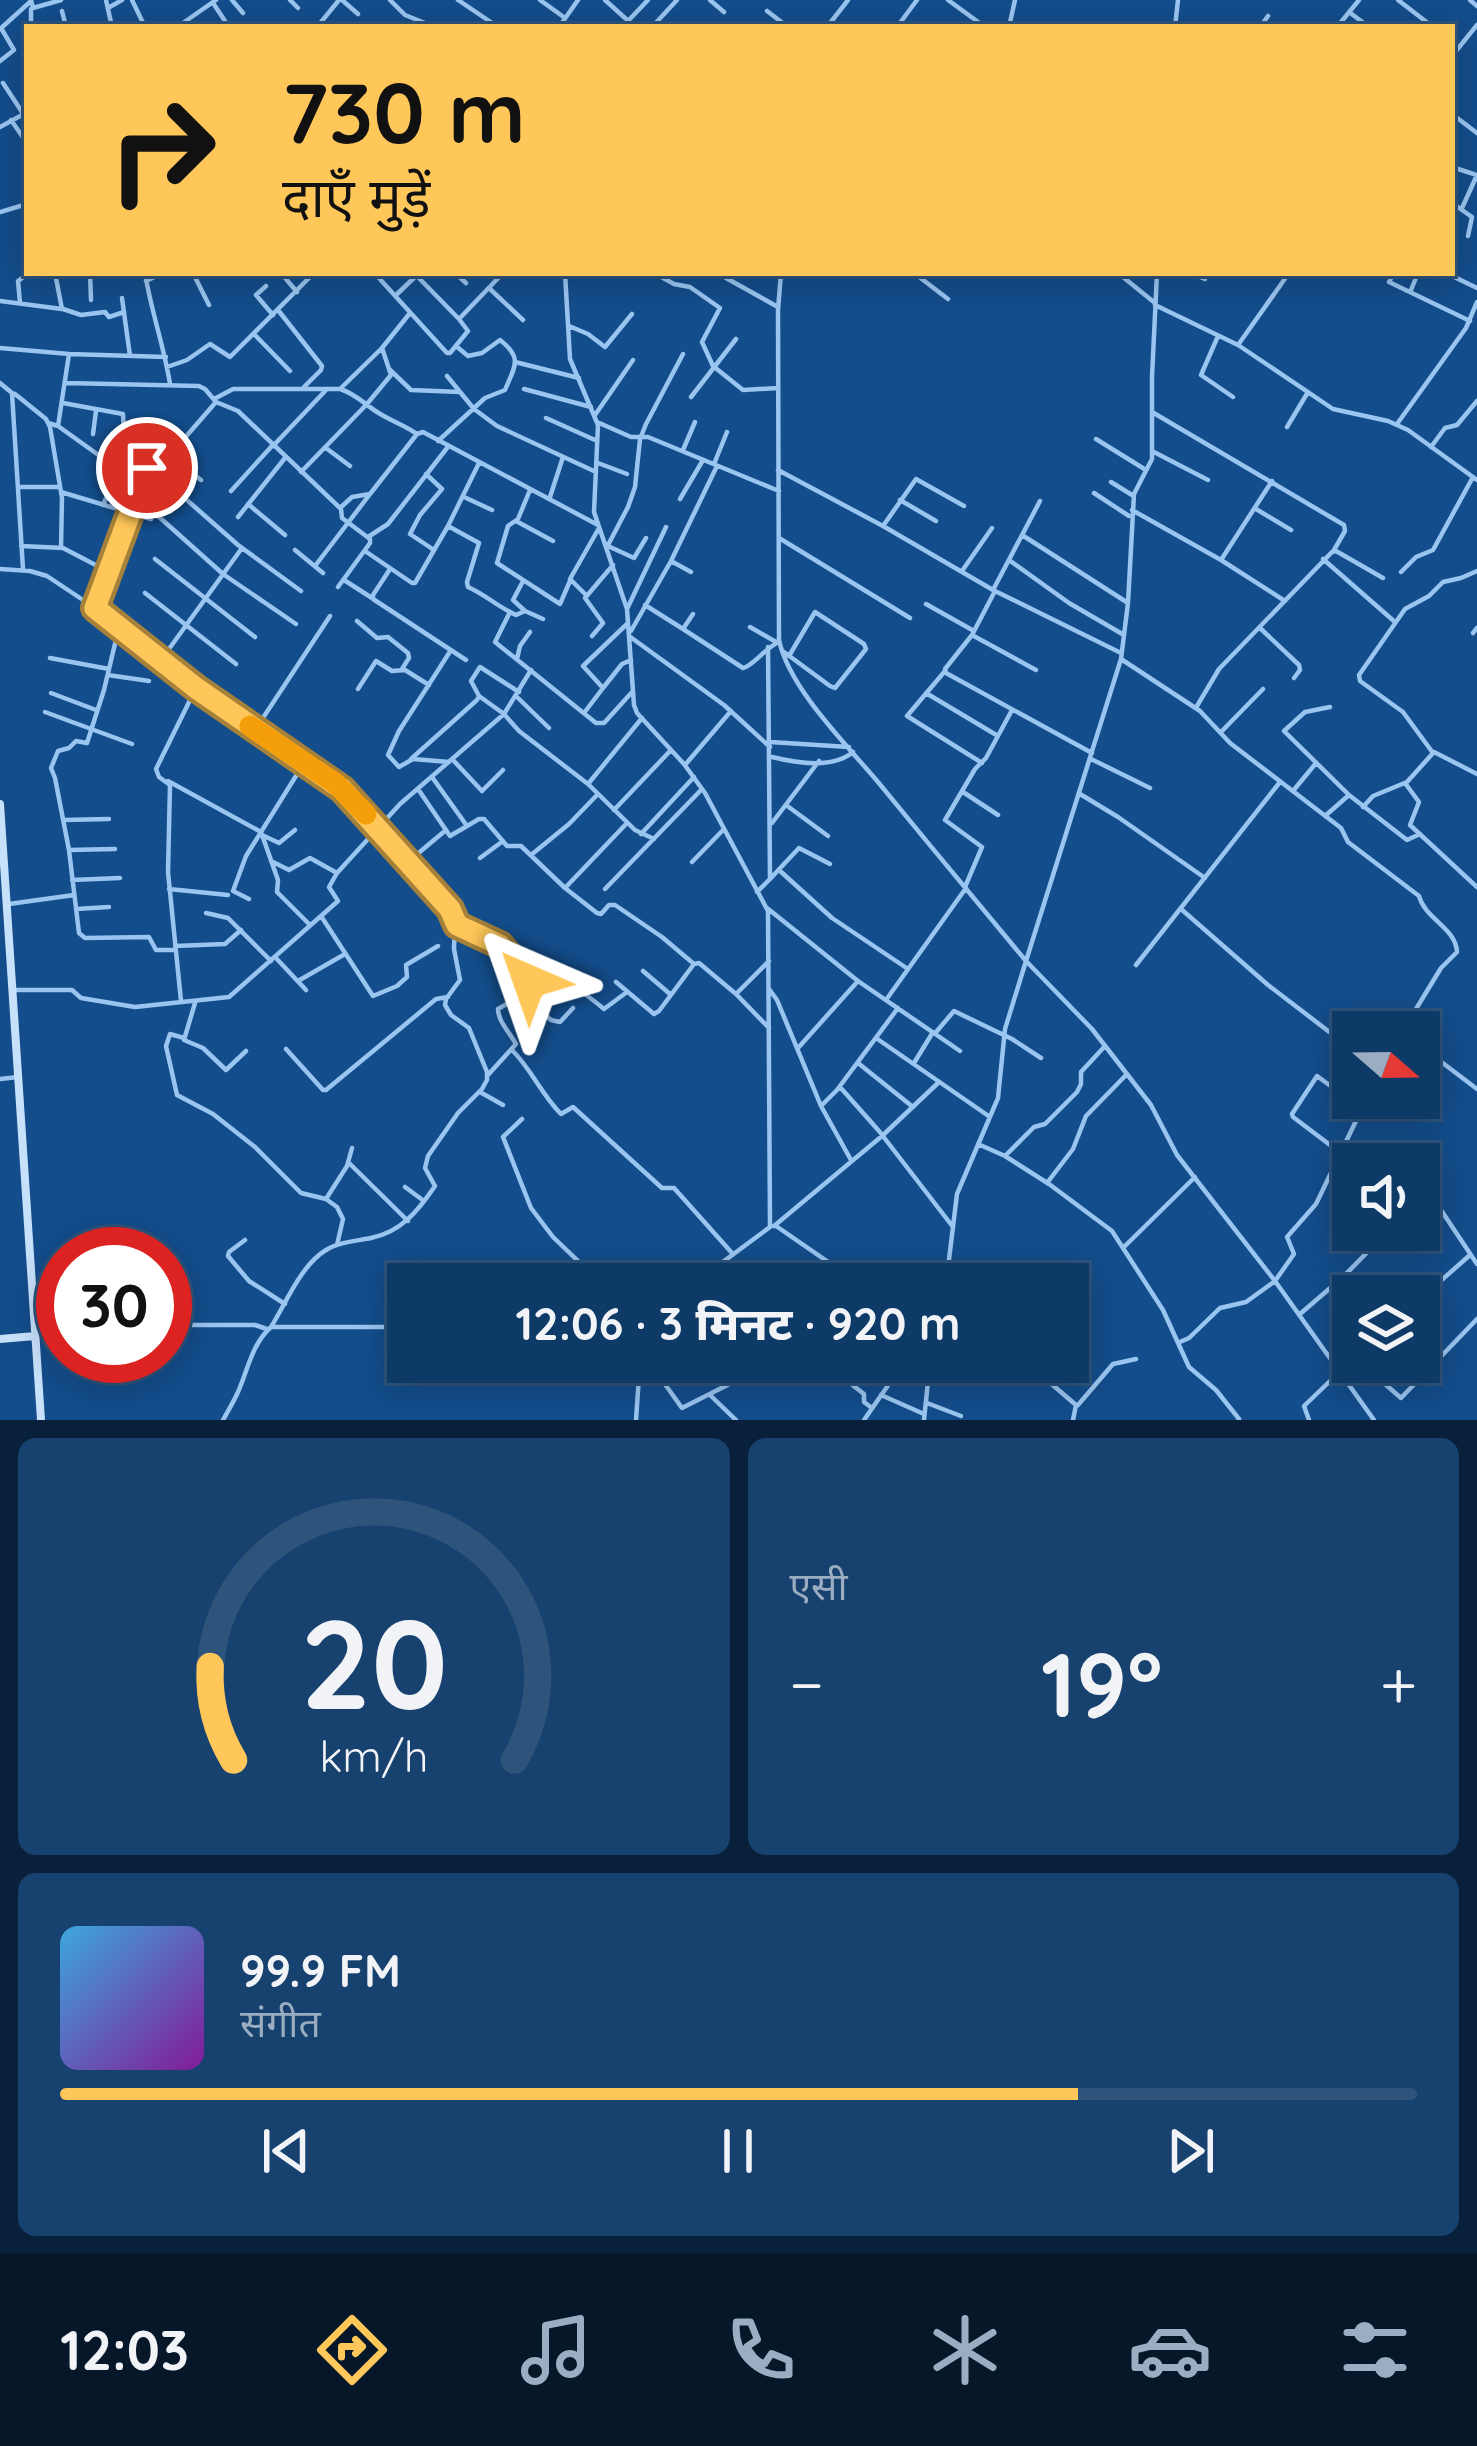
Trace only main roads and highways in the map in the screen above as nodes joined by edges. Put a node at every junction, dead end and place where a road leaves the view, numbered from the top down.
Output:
1 (0, 804) edge
2 (3, 884) edge
3 (35, 1331) junction
4 (0, 1339) edge
5 (41, 1420) edge

1 - 2 main road
2 - 3 main road
3 - 4 main road
3 - 5 main road

